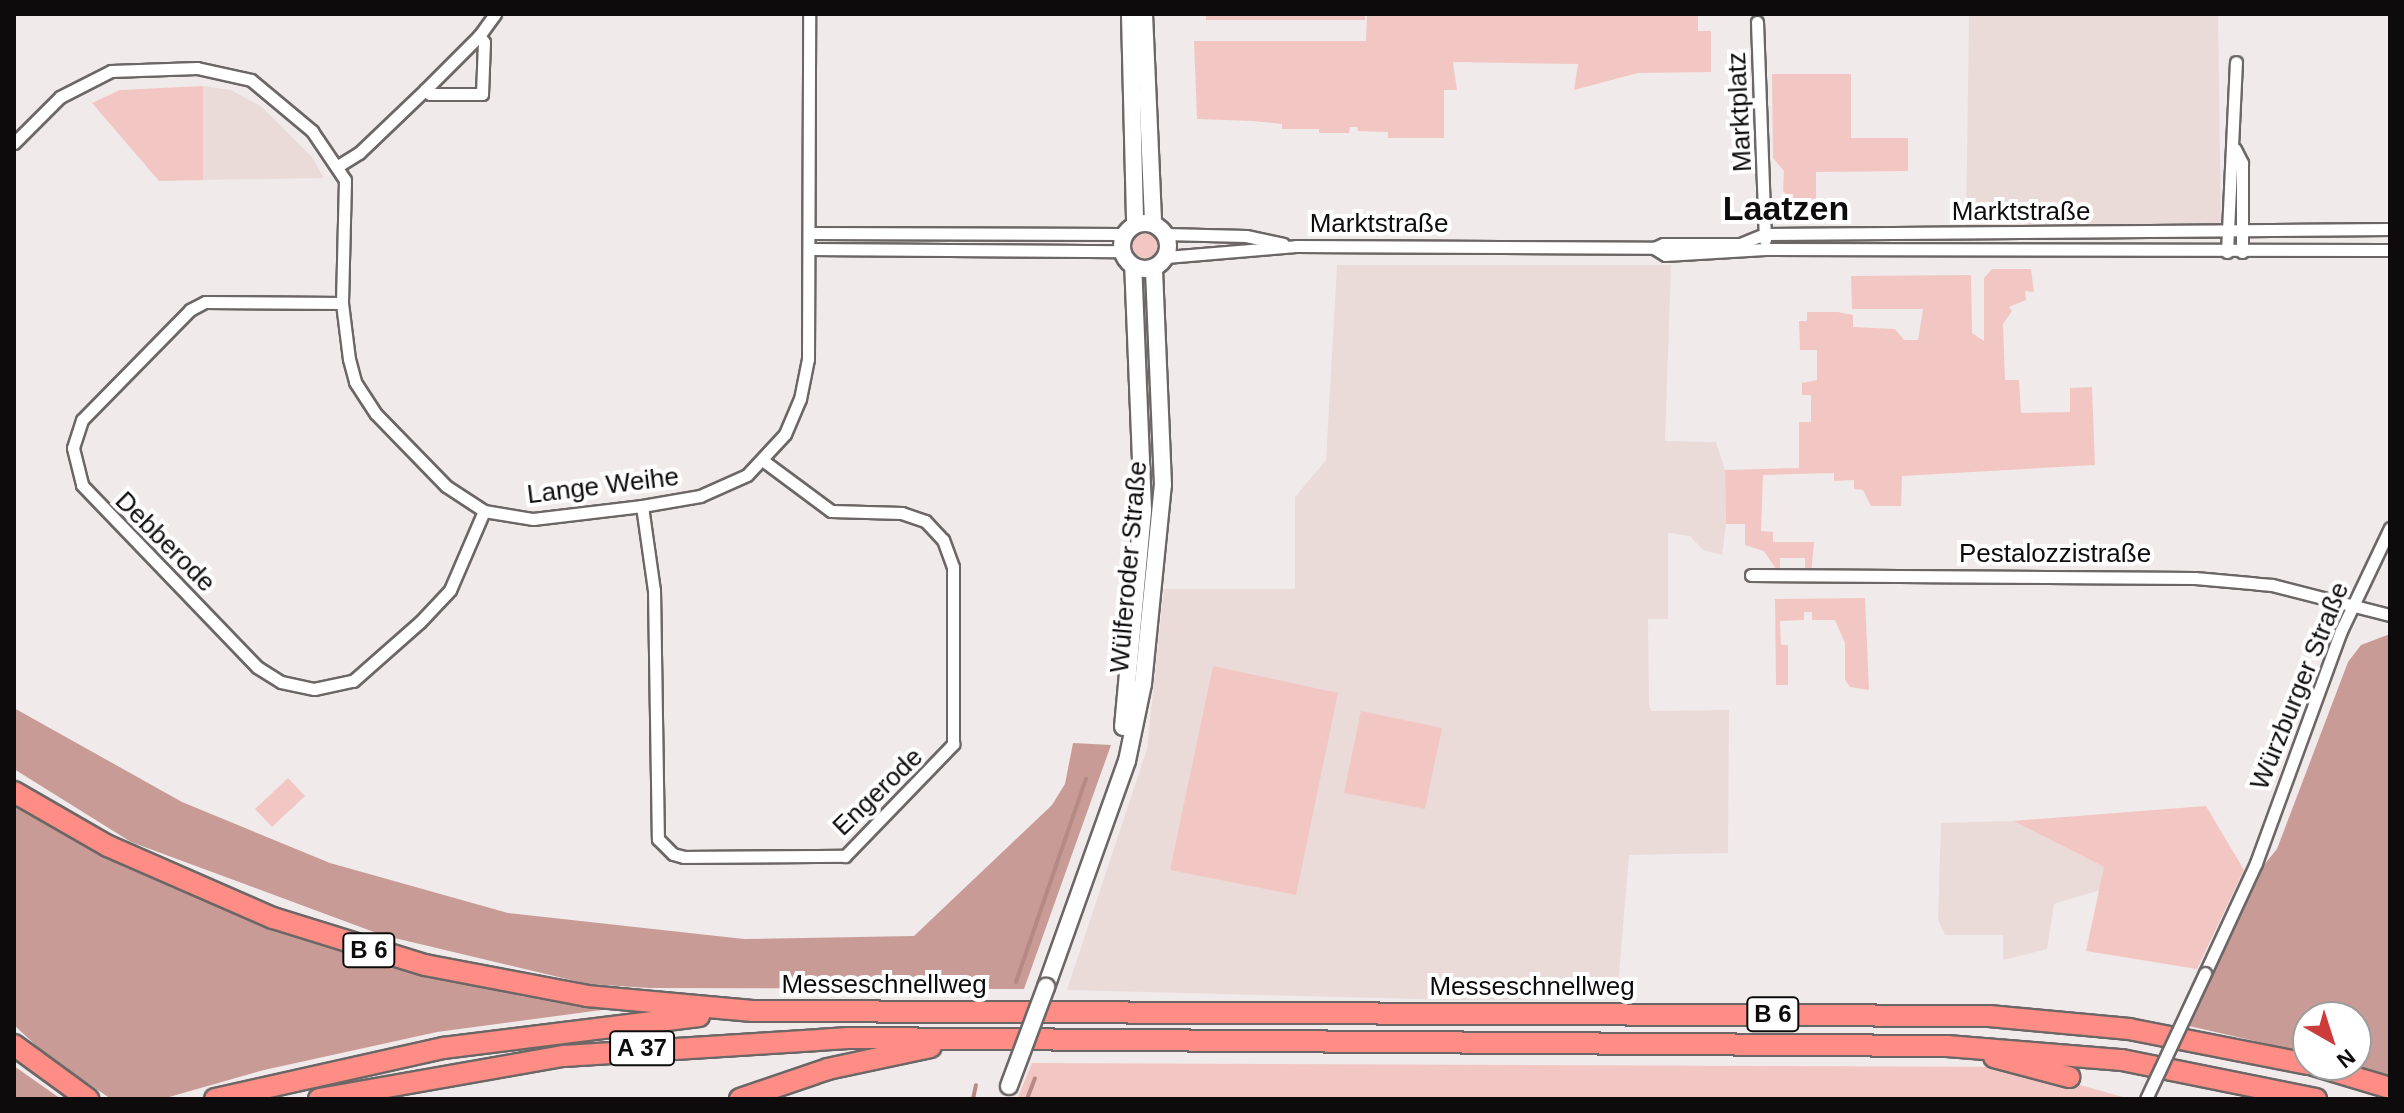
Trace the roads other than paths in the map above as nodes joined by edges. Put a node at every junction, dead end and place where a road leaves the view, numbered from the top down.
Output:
1 (495, 14) edge
2 (809, 14) edge
3 (1130, 14) edge
4 (1144, 14) edge
5 (1757, 22) dead end
6 (479, 36) junction
7 (2236, 62) dead end
8 (425, 90) junction
9 (14, 143) edge
10 (2235, 149) junction
11 (338, 166) junction
12 (1159, 229) junction
13 (2390, 229) edge
14 (2227, 231) junction
15 (2243, 231) junction
16 (809, 233) junction
17 (1765, 234) junction
18 (1127, 236) junction
19 (1296, 246) junction
20 (1654, 248) junction
21 (810, 249) junction
22 (1765, 249) junction
23 (2390, 250) edge
24 (2227, 252) junction
25 (2242, 252) junction
26 (1160, 262) junction
27 (1133, 266) junction
28 (342, 303) junction
29 (765, 462) junction
30 (642, 506) junction
31 (484, 511) junction
32 (2390, 528) edge
33 (1751, 575) dead end
34 (1148, 590) junction
35 (2356, 604) junction
36 (2390, 615) edge
37 (14, 792) edge
38 (752, 1011) junction
39 (970, 1039) junction
40 (14, 1045) edge
41 (1947, 1046) junction
42 (2292, 1060) edge
43 (2069, 1077) dead end
44 (2367, 1081) edge
45 (2390, 1088) edge
46 (1007, 1092) edge
47 (88, 1099) edge
48 (215, 1099) edge
49 (319, 1099) edge
50 (740, 1099) edge
51 (2146, 1099) edge
52 (2316, 1099) edge

1 - 6 street
2 - 16 street, Lange Weihe
3 - 18 street
4 - 12 street
5 - 17 street, Marktplatz
6 - 8 street
6 - 8 street
7 - 10 street
8 - 11 street
9 - 11 street, Lange Weihe
10 - 14 street
10 - 15 street
11 - 28 street, Lange Weihe
12 - 18 street
12 - 19 street, Marktstraße
12 - 26 street, Wülferoder Straße
13 - 15 street, Marktstraße
14 - 15 street, Marktstraße
14 - 17 street, Marktstraße
14 - 24 street
15 - 25 street
16 - 18 street
16 - 21 street, Lange Weihe
17 - 20 street, Marktstraße
17 - 22 street, Marktplatz
18 - 21 street
18 - 27 street
19 - 20 street, Marktstraße
19 - 26 street, Marktstraße
20 - 22 street, Marktstraße
21 - 29 street, Lange Weihe
22 - 24 street, Marktstraße
23 - 25 street, Marktstraße
24 - 25 street, Marktstraße
26 - 27 street
26 - 34 street, Wülferoder Straße
27 - 34 street, Wülferoder Straße
28 - 31 street, Lange Weihe
28 - 31 street, Debberode
29 - 30 street, Lange Weihe
29 - 30 street, Engerode
30 - 31 street, Lange Weihe
32 - 35 street, Würzburger Straße
33 - 35 street, Pestalozzistraße
34 - 46 street, Wülferoder Straße, bridge
35 - 36 street, Pestalozzistraße
35 - 51 street, Würzburger Straße, bridge
37 - 38 highway, B 6
38 - 42 highway, Messeschnellweg / B 6
38 - 48 highway, A 37
39 - 41 highway, Messeschnellweg / B 6
39 - 49 highway, A 37
39 - 50 highway, B 6
40 - 47 highway
41 - 43 highway
41 - 52 highway, Messeschnellweg / B 6
44 - 45 highway, Messeschnellweg / B 6

